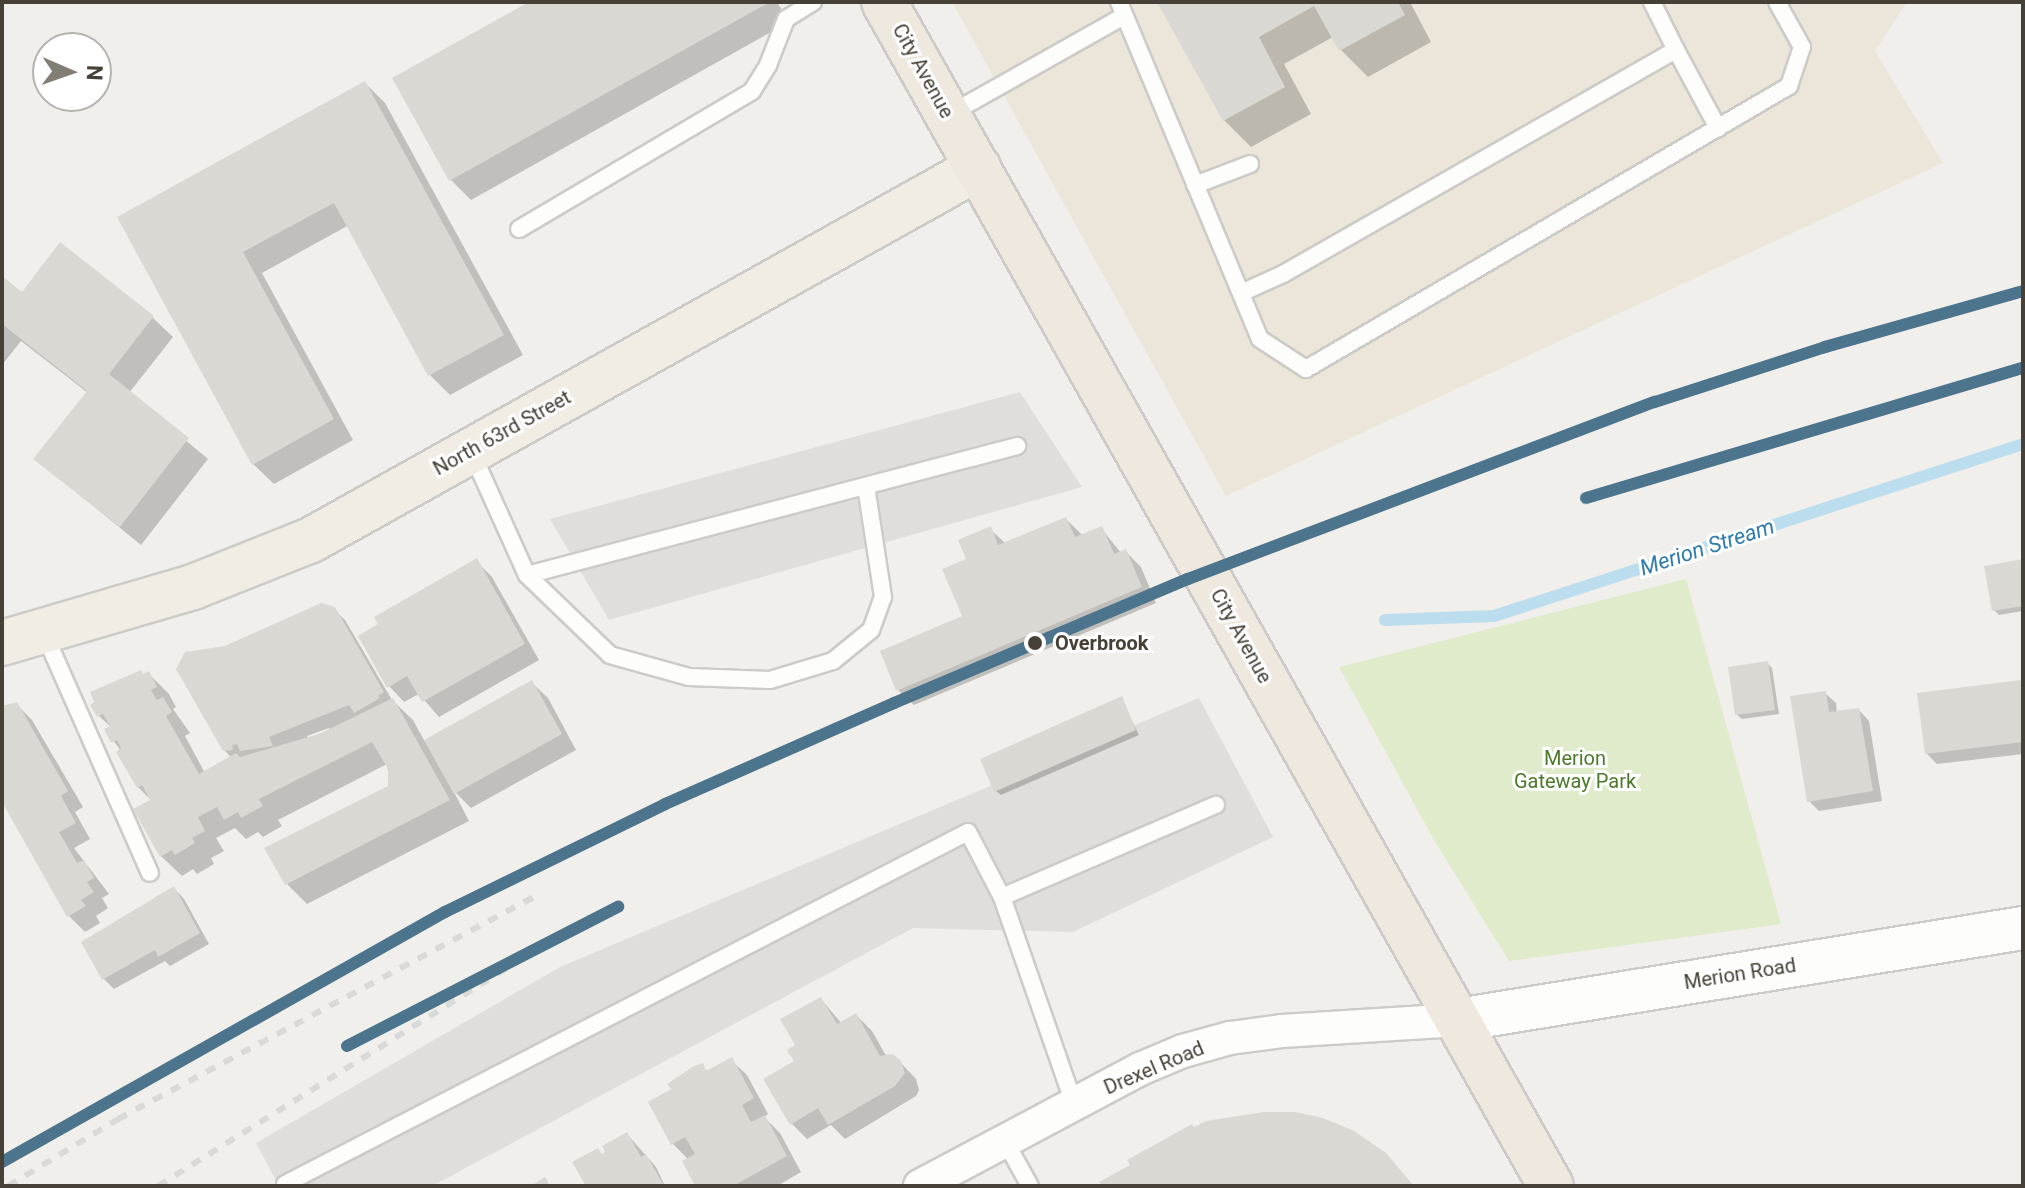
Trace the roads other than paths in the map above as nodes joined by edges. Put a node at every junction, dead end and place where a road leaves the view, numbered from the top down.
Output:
1 (813, 2) edge
2 (884, 2) edge
3 (1652, 2) edge
4 (1777, 2) edge
5 (1122, 9) edge
6 (1676, 50) junction
7 (948, 115) junction
8 (1718, 128) junction
9 (1250, 164) dead end
10 (978, 168) junction
11 (1195, 185) junction
12 (519, 229) dead end
13 (1241, 293) junction
14 (1017, 446) dead end
15 (470, 451) junction
16 (866, 486) junction
17 (527, 575) junction
18 (22, 637) edge
19 (1216, 805) dead end
20 (150, 873) dead end
21 (1002, 897) junction
22 (2023, 928) edge
23 (1458, 1020) junction
24 (1074, 1104) junction
25 (1005, 1141) junction
26 (285, 1184) edge
27 (920, 1186) edge
28 (1030, 1186) edge
29 (1551, 1186) edge

1 - 12 lane
2 - 7 highway, City Avenue
3 - 6 lane
4 - 8 lane
5 - 7 lane
5 - 11 lane
6 - 8 lane
6 - 13 lane
7 - 10 highway, City Avenue
8 - 13 lane
9 - 11 lane
10 - 15 main road, North 63rd Street
10 - 23 highway, City Avenue
11 - 13 lane
14 - 16 lane
15 - 17 lane
15 - 18 main road, North 63rd Street
16 - 17 lane
16 - 17 lane
18 - 20 lane
19 - 21 lane
21 - 24 lane
21 - 26 lane
22 - 23 street, Merion Road
23 - 24 street, Drexel Road
23 - 29 highway, City Avenue
24 - 25 street, Drexel Road
25 - 27 street, Drexel Road
25 - 28 lane

